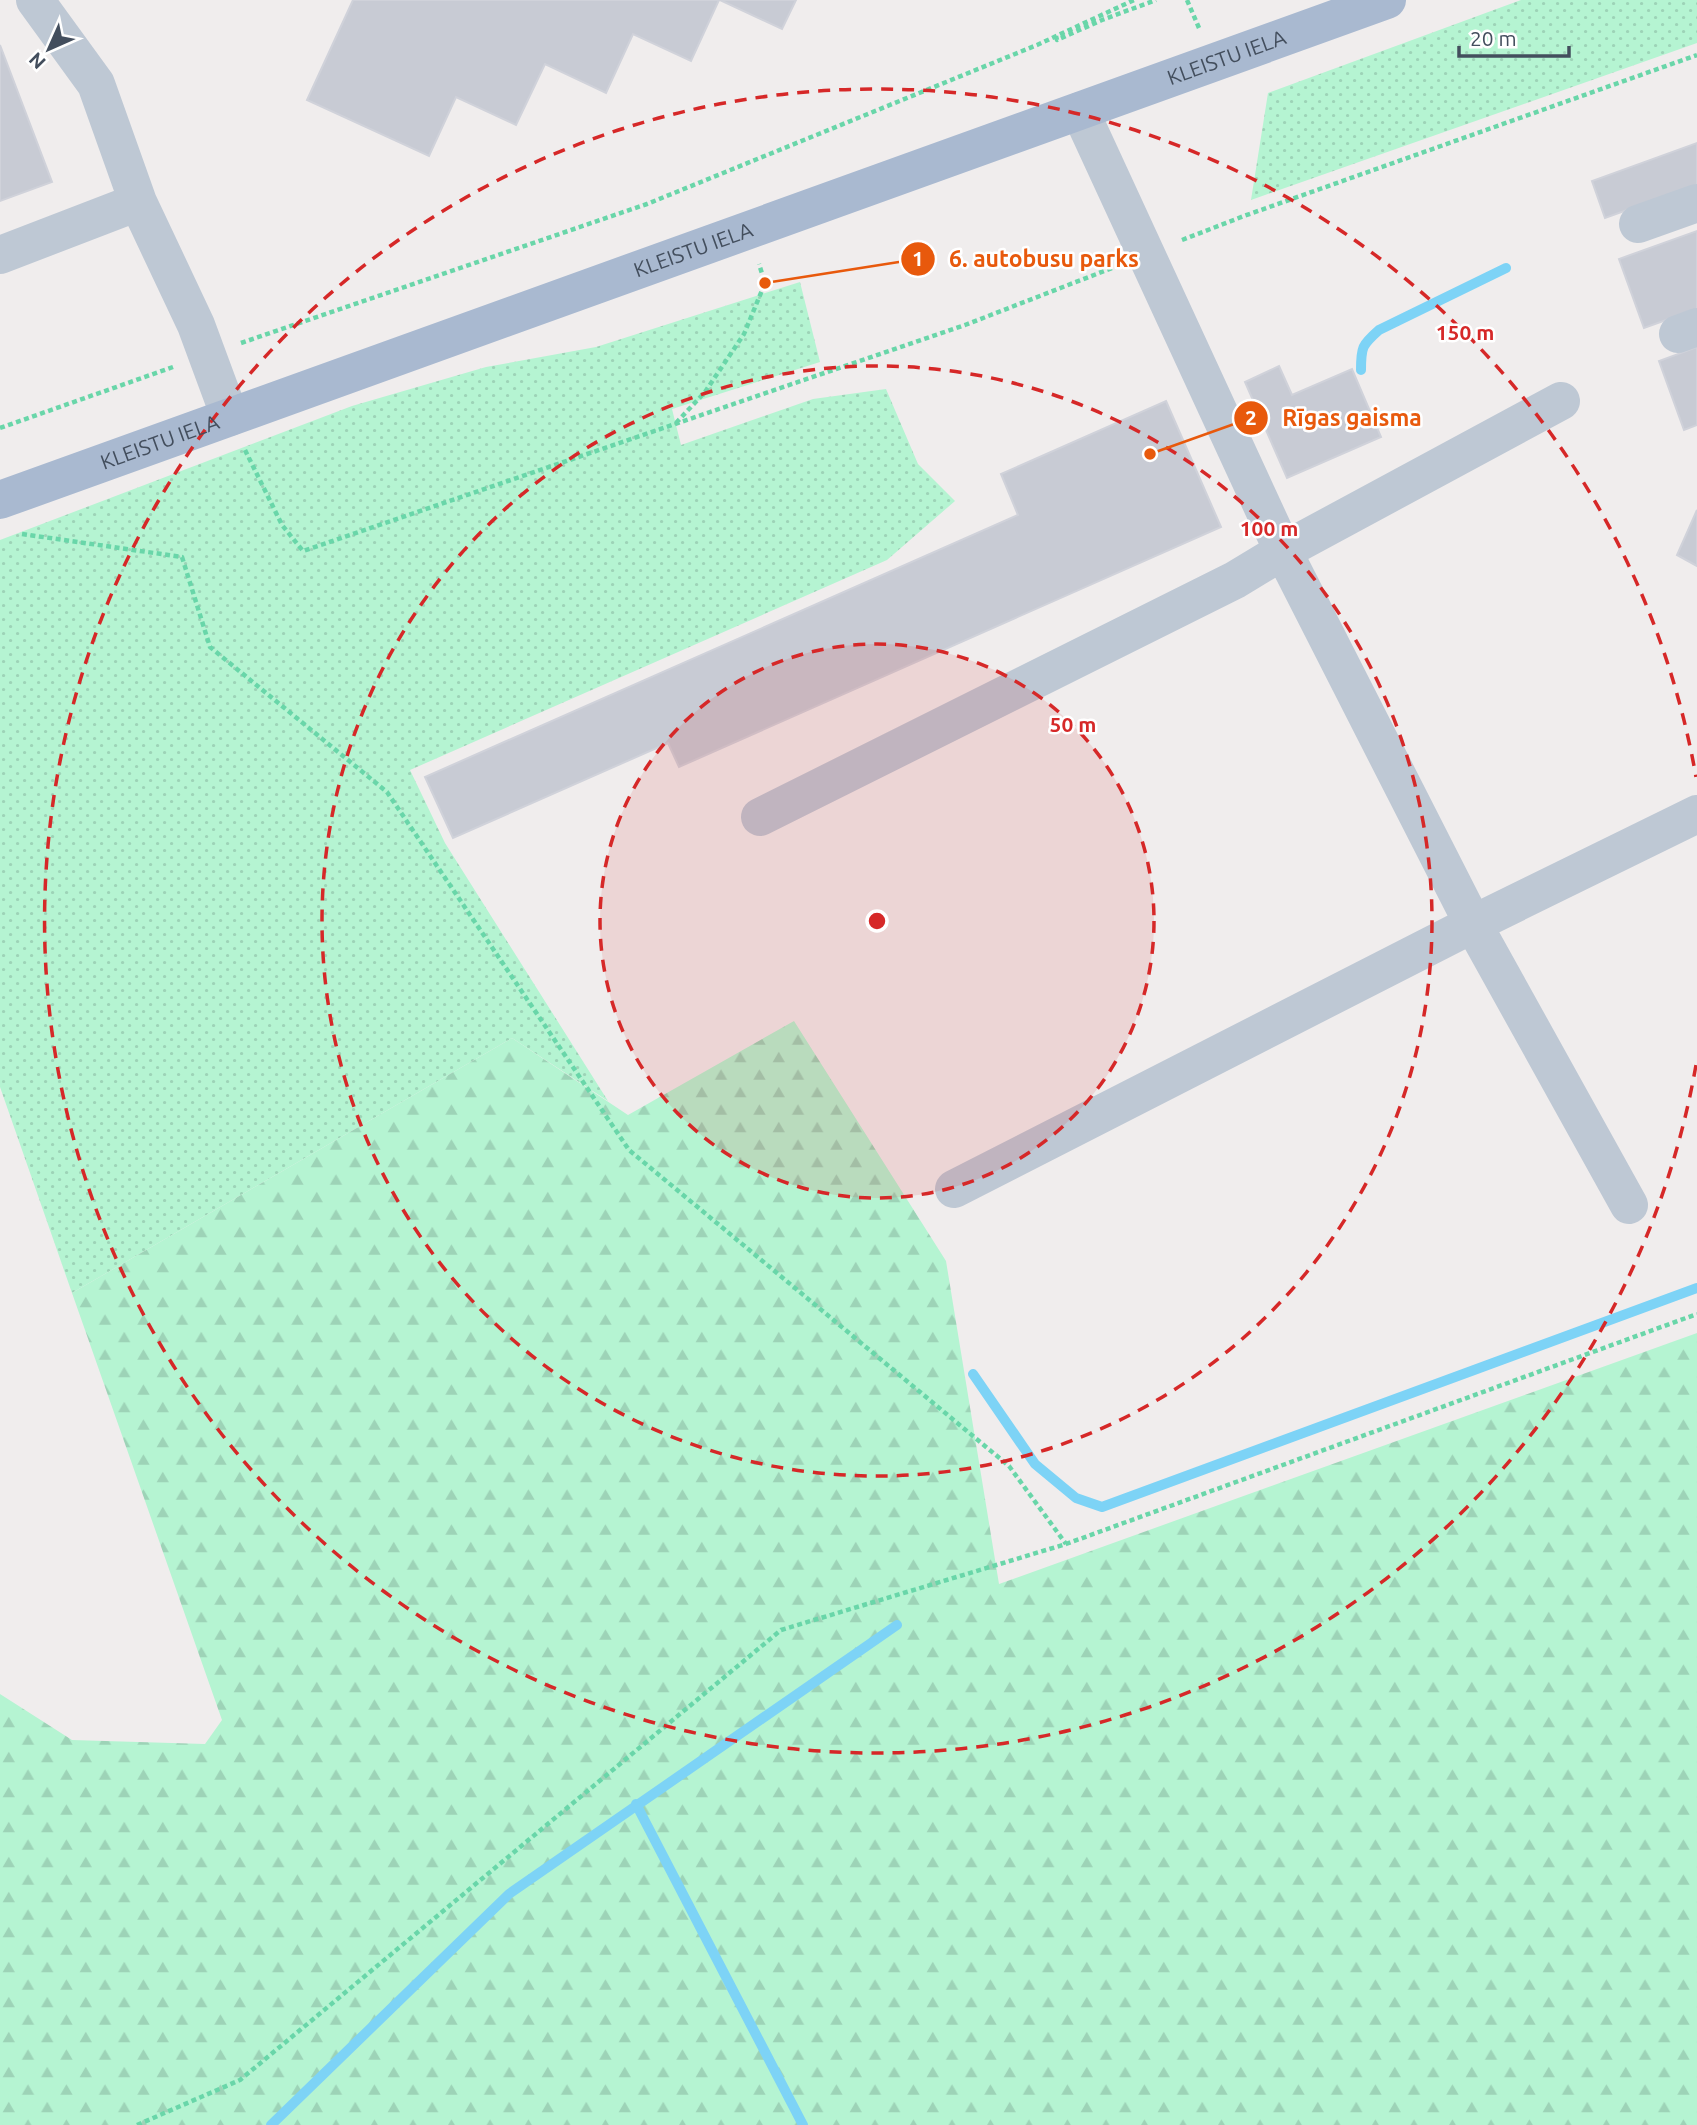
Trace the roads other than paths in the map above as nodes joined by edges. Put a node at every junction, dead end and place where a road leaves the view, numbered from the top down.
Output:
1 (35, 0) edge
2 (1387, 0) edge
3 (1080, 111) junction
4 (138, 202) junction
5 (1697, 203) edge
6 (1638, 224) dead end
7 (0, 255) edge
8 (1561, 401) dead end
9 (230, 417) junction
10 (9, 517) edge
11 (1283, 551) junction
12 (1697, 814) edge
13 (760, 817) dead end
14 (1473, 924) junction
15 (954, 1189) dead end
16 (1629, 1205) dead end

1 - 4 lane
2 - 3 main road, KLEISTU IELA
3 - 9 main road, KLEISTU IELA
3 - 11 lane
4 - 7 lane
4 - 9 lane
5 - 6 lane
8 - 11 lane
9 - 10 main road, KLEISTU IELA
11 - 13 lane
11 - 14 lane
12 - 14 lane
14 - 15 lane
14 - 16 lane

